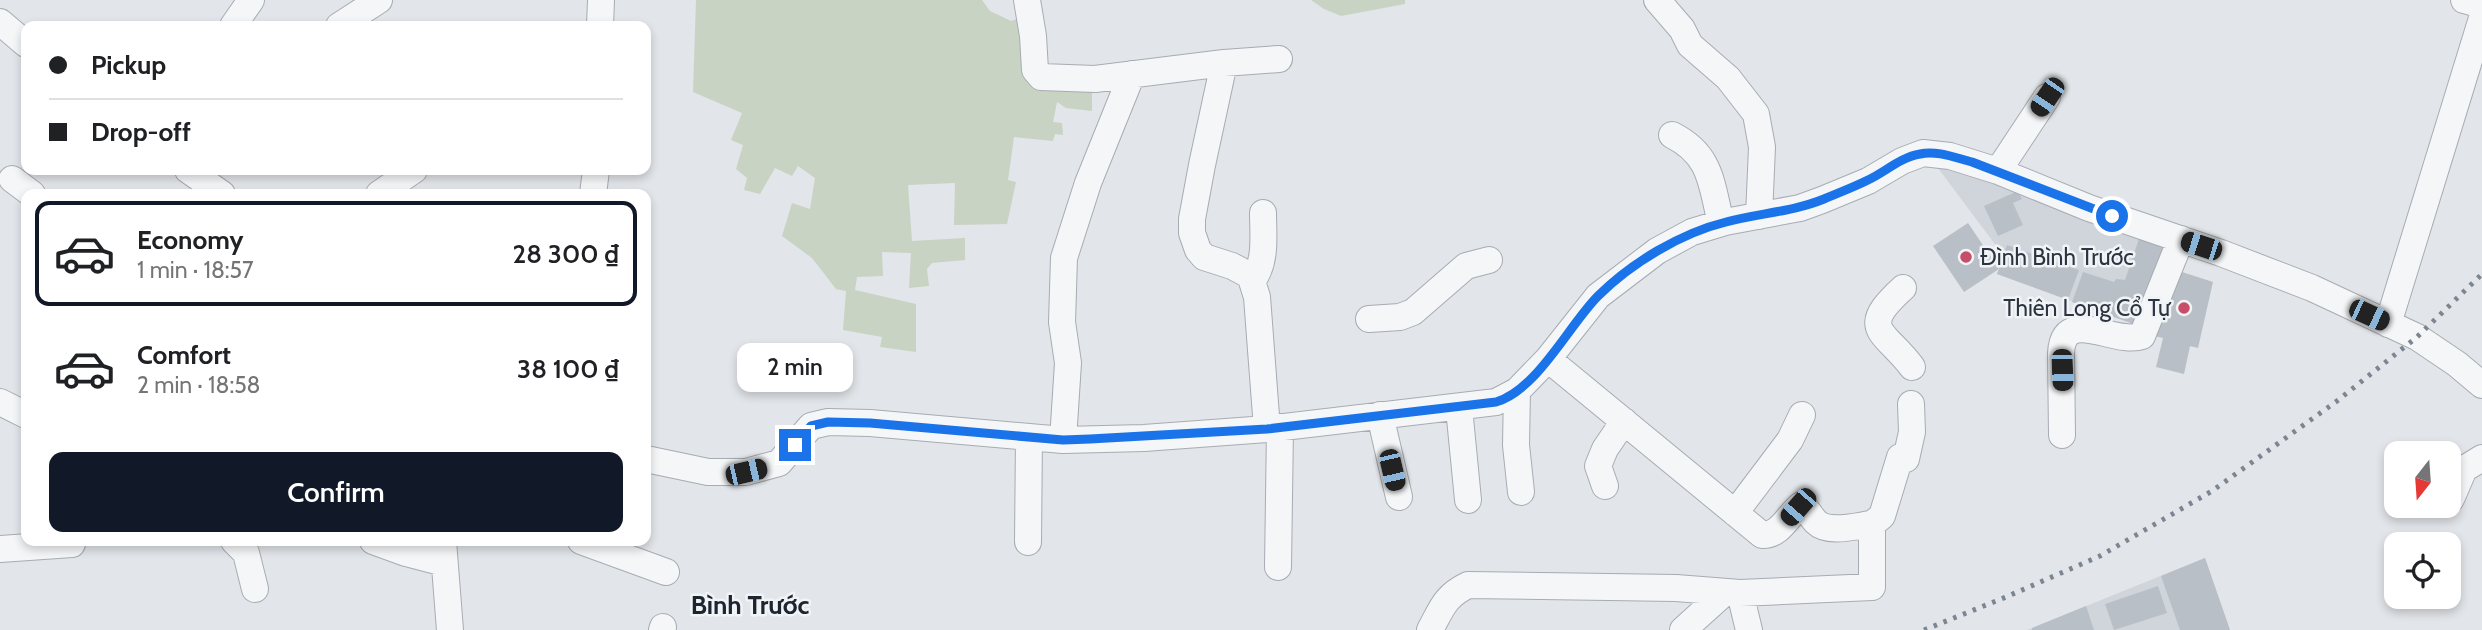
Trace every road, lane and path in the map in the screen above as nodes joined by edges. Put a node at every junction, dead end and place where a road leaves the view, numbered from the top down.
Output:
1 (251, 0) edge
2 (379, 0) edge
3 (601, 0) edge
4 (1027, 0) edge
5 (1657, 0) edge
6 (2464, 0) edge
7 (2482, 5) edge
8 (2482, 18) edge
9 (236, 21) edge
10 (347, 21) edge
11 (600, 21) edge
12 (0, 22) edge
13 (21, 40) edge
14 (1279, 59) dead end
15 (1224, 63) junction
16 (1132, 74) junction
17 (2047, 97) dead end
18 (1672, 135) dead end
19 (1998, 171) junction
20 (407, 175) edge
21 (193, 181) edge
22 (211, 189) edge
23 (386, 189) edge
24 (1263, 213) dead end
25 (1759, 216) junction
26 (1721, 223) junction
27 (2181, 240) junction
28 (1489, 260) dead end
29 (1252, 281) junction
30 (1903, 288) dead end
31 (1369, 319) dead end
32 (2388, 324) junction
33 (1548, 359) junction
34 (1912, 367) dead end
35 (2482, 385) edge
36 (1517, 391) junction
37 (0, 402) edge
38 (1911, 404) dead end
39 (1459, 408) junction
40 (21, 412) edge
41 (1380, 415) junction
42 (1802, 415) dead end
43 (1624, 421) junction
44 (1274, 428) junction
45 (2062, 435) dead end
46 (1029, 437) junction
47 (1063, 440) junction
48 (2482, 458) edge
49 (651, 460) edge
50 (2461, 476) edge
51 (1605, 486) dead end
52 (1521, 492) dead end
53 (1399, 497) dead end
54 (1468, 500) dead end
55 (1735, 513) junction
56 (1872, 524) junction
57 (1028, 542) dead end
58 (43, 546) edge
59 (239, 546) edge
60 (387, 546) edge
61 (595, 546) edge
62 (0, 549) edge
63 (443, 552) edge
64 (1278, 567) dead end
65 (666, 572) dead end
66 (255, 590) dead end
67 (1732, 592) junction
68 (450, 630) edge
69 (1430, 630) edge
70 (1683, 630) edge
71 (1749, 630) edge

1 - 9 street
2 - 10 street
3 - 11 street
4 - 16 street
5 - 25 street
6 - 7 street
8 - 32 street
12 - 13 street
14 - 15 street
15 - 16 street
15 - 29 street
16 - 47 street
17 - 19 street
18 - 26 street
19 - 25 street
19 - 27 street
20 - 23 street
21 - 22 street
24 - 29 street
25 - 26 street
26 - 33 street
27 - 32 street
27 - 45 street
28 - 31 street
29 - 44 street
30 - 34 street
32 - 35 street
33 - 36 street
33 - 43 street
36 - 39 street
36 - 52 street
37 - 40 street
38 - 56 street
39 - 41 street
39 - 54 street
41 - 44 street
41 - 53 street
42 - 55 street
43 - 51 street
43 - 55 street
44 - 47 street
44 - 64 street
46 - 47 street
46 - 49 street
46 - 57 street
48 - 50 street
55 - 56 street
56 - 67 street
58 - 62 street
59 - 66 street
60 - 63 street
61 - 65 street
63 - 68 street
67 - 69 street
67 - 70 street
67 - 71 street

